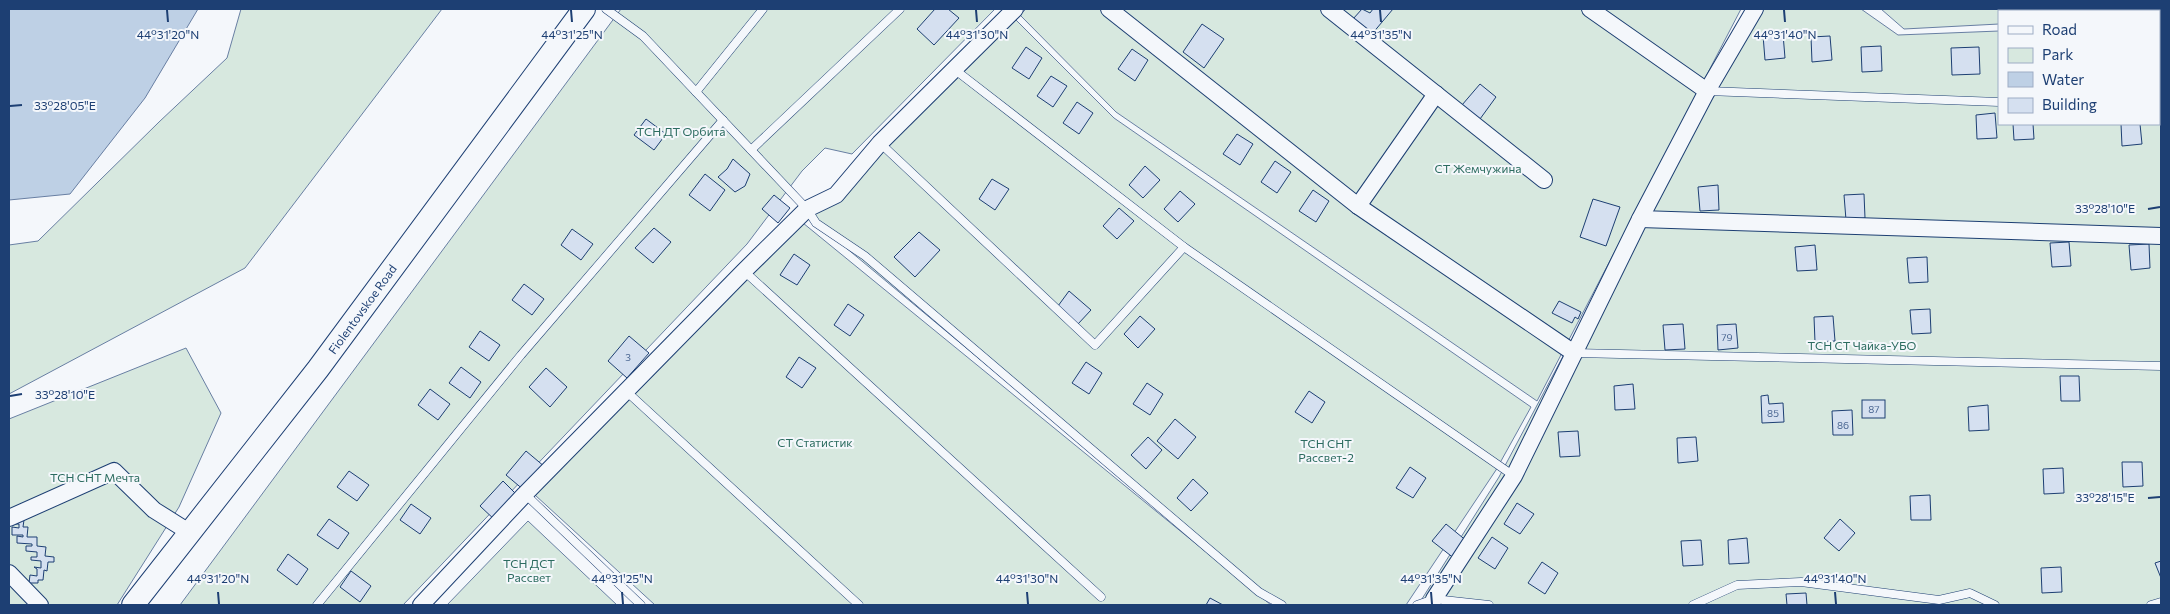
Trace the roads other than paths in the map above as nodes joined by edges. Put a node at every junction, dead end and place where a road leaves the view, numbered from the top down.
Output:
1 (584, 9) edge
2 (606, 9) edge
3 (763, 9) edge
4 (900, 9) edge
5 (1015, 9) edge
6 (1109, 9) edge
7 (1329, 9) edge
8 (1590, 9) edge
9 (1755, 9) edge
10 (954, 69) junction
11 (1707, 91) junction
12 (696, 92) junction
13 (1436, 94) junction
14 (1998, 102) edge
15 (723, 120) junction
16 (880, 143) junction
17 (751, 150) junction
18 (1544, 180) dead end
19 (1358, 206) junction
20 (807, 209) junction
21 (1640, 219) junction
22 (2161, 236) edge
23 (1184, 246) junction
24 (744, 271) junction
25 (1574, 352) junction
26 (2161, 366) edge
27 (626, 391) junction
28 (1514, 476) junction
29 (525, 494) junction
30 (9, 518) edge
31 (189, 532) junction
32 (9, 573) edge
33 (1101, 597) dead end
34 (1434, 599) junction
35 (2161, 602) edge
36 (40, 605) edge
37 (134, 605) edge
38 (318, 605) edge
39 (421, 605) edge
40 (641, 605) edge
41 (859, 605) edge
42 (1282, 605) edge
43 (1417, 605) edge
44 (1489, 605) edge
45 (1693, 605) edge
46 (1995, 605) edge
47 (2151, 605) edge

1 - 31 main road, Fiolentovskoe Road
2 - 12 lane
3 - 12 lane
4 - 17 lane
5 - 10 street
6 - 19 street
7 - 13 street
8 - 11 street
9 - 11 street
10 - 16 street
10 - 23 lane
11 - 14 lane
11 - 21 street
12 - 15 lane
13 - 18 street
13 - 19 street
15 - 17 lane
15 - 38 lane
16 - 20 street
16 - 23 lane
17 - 20 lane
19 - 25 street
20 - 24 street
20 - 42 lane
21 - 22 street
21 - 25 street
23 - 28 lane
24 - 27 street
24 - 33 lane
25 - 26 lane
25 - 28 street
27 - 29 street
27 - 41 lane
28 - 34 street
29 - 39 street
29 - 40 lane
30 - 31 street
31 - 37 main road, Fiolentovskoe Road
32 - 36 street
34 - 43 lane
34 - 44 lane
35 - 47 lane
45 - 46 lane

